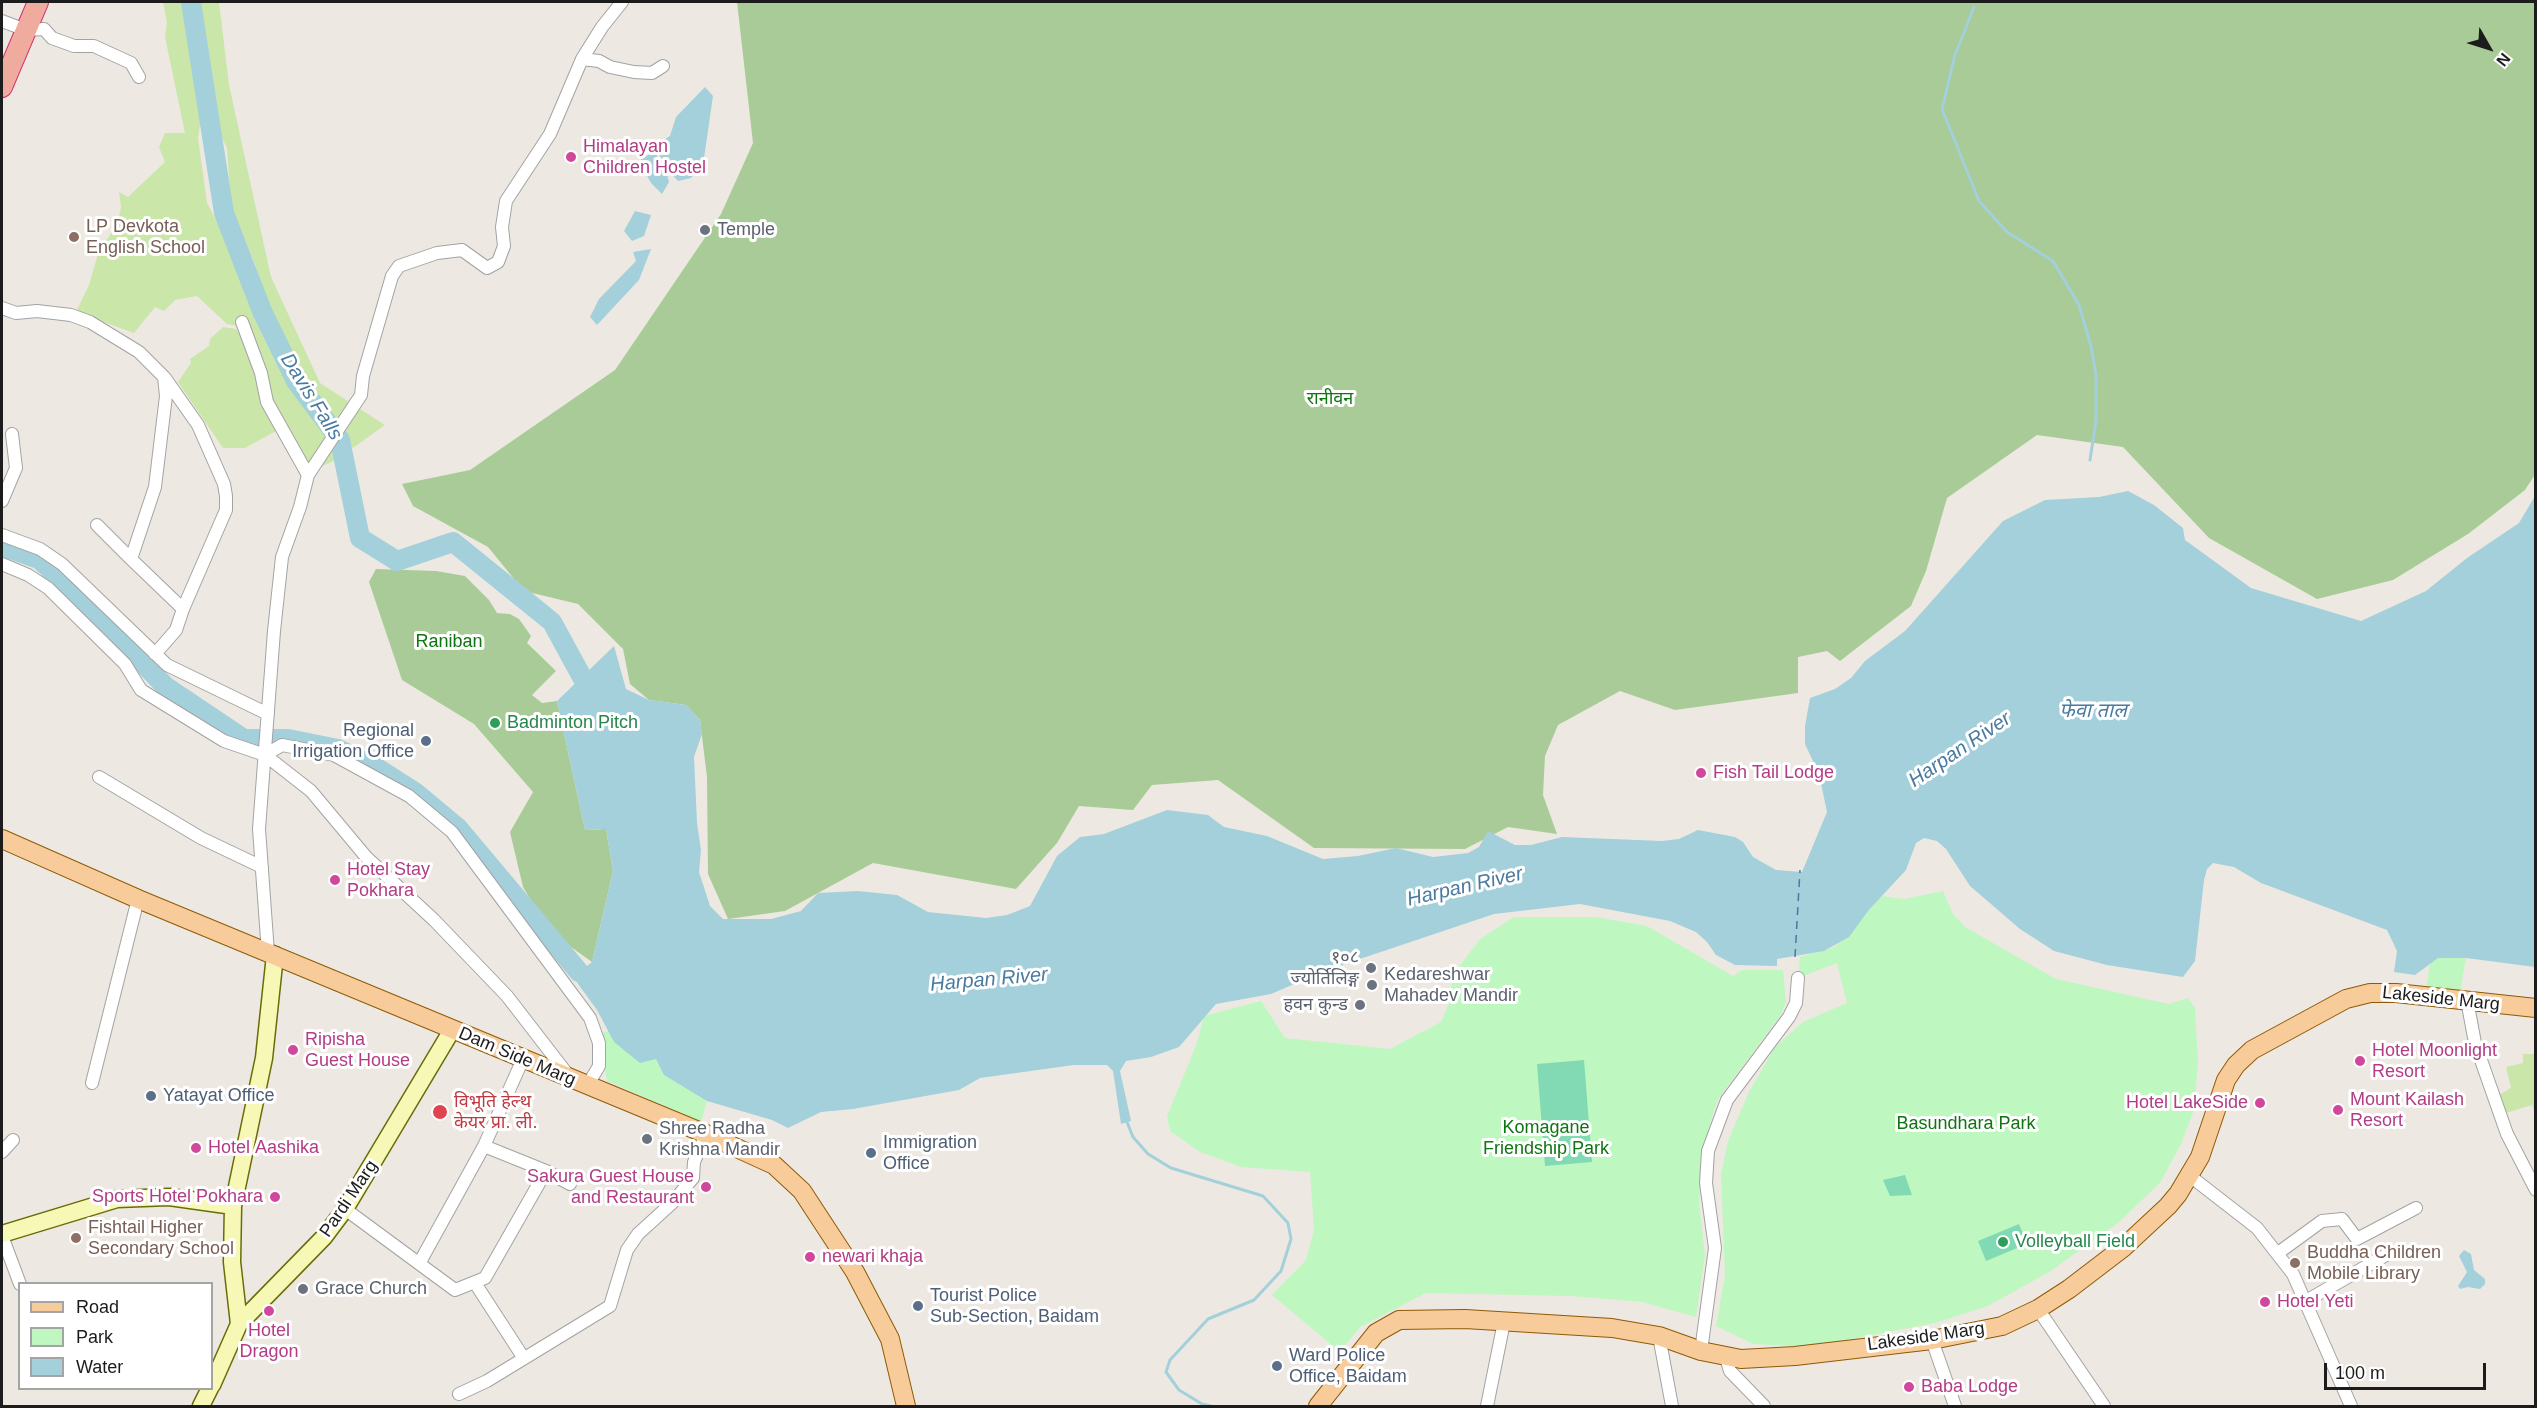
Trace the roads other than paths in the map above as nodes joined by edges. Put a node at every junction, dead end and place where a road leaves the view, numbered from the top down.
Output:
1 (38, 2) edge
2 (622, 2) edge
3 (2, 21) edge
4 (26, 30) junction
5 (582, 59) junction
6 (663, 66) dead end
7 (139, 77) dead end
8 (2, 87) edge
9 (2, 308) edge
10 (242, 322) dead end
11 (164, 377) junction
12 (12, 434) dead end
13 (308, 473) junction
14 (2, 501) edge
15 (97, 525) dead end
16 (2, 535) edge
17 (131, 559) junction
18 (2, 564) edge
19 (183, 609) junction
20 (155, 654) junction
21 (268, 714) junction
22 (265, 751) junction
23 (99, 777) dead end
24 (2, 839) edge
25 (262, 867) junction
26 (138, 899) junction
27 (272, 954) junction
28 (1798, 978) dead end
29 (2467, 1000) junction
30 (2535, 1008) edge
31 (452, 1030) junction
32 (523, 1059) junction
33 (571, 1078) junction
34 (92, 1083) dead end
35 (587, 1086) junction
36 (705, 1134) junction
37 (14, 1140) dead end
38 (484, 1146) junction
39 (2, 1152) edge
40 (546, 1171) junction
41 (2190, 1176) junction
42 (570, 1184) dead end
43 (2535, 1190) edge
44 (233, 1206) junction
45 (2416, 1208) dead end
46 (345, 1209) junction
47 (2, 1235) edge
48 (2278, 1253) junction
49 (2386, 1255) dead end
50 (420, 1262) junction
51 (19, 1282) edge
52 (475, 1283) junction
53 (2306, 1301) junction
54 (2038, 1309) junction
55 (1504, 1322) junction
56 (240, 1324) junction
57 (1659, 1336) junction
58 (1932, 1340) junction
59 (1701, 1351) junction
60 (523, 1357) junction
61 (1726, 1358) junction
62 (213, 1383) edge
63 (210, 1390) edge
64 (459, 1394) dead end
65 (201, 1407) edge
66 (906, 1407) edge
67 (1318, 1407) edge
68 (1486, 1407) edge
69 (1672, 1407) edge
70 (1764, 1407) edge
71 (1955, 1407) edge
72 (2104, 1407) edge
73 (2351, 1407) edge

1 - 4 highway
2 - 5 street
3 - 4 street
4 - 7 street
4 - 8 highway
5 - 6 street
5 - 13 street
9 - 11 street
10 - 13 street
11 - 17 street
11 - 19 street
12 - 14 street
13 - 21 street
15 - 17 street
16 - 20 street
17 - 19 street
18 - 22 street
19 - 20 street
20 - 21 street
21 - 22 street
22 - 25 street
22 - 33 street
22 - 35 street
23 - 25 street
24 - 26 main road, Dam Side Marg
25 - 27 street
26 - 27 main road, Dam Side Marg
26 - 34 street
27 - 31 main road, Dam Side Marg
27 - 44 main road
28 - 59 street
29 - 30 main road, Lakeside Marg
29 - 41 main road, Lakeside Marg
29 - 43 street
31 - 32 main road, Dam Side Marg
31 - 46 main road, Pardi Marg
32 - 33 main road, Dam Side Marg
32 - 38 street
33 - 35 main road, Dam Side Marg
35 - 36 main road, Dam Side Marg
36 - 60 street
36 - 66 main road, Dam Side Marg
37 - 39 street
38 - 40 street
38 - 50 street
40 - 42 street
40 - 52 street
41 - 48 street
41 - 54 main road, Lakeside Marg
44 - 47 main road
44 - 56 main road
45 - 48 street
46 - 50 street
46 - 56 main road, Pardi Marg
47 - 51 street
48 - 53 street
49 - 53 street
50 - 52 street
52 - 60 street
53 - 73 street
54 - 58 main road, Lakeside Marg
54 - 72 street
55 - 57 main road, Lakeside Marg
55 - 67 main road, Lakeside Marg
55 - 68 street
56 - 62 main road, Pardi Marg
57 - 59 main road, Lakeside Marg
57 - 69 street
58 - 61 main road, Lakeside Marg
58 - 71 street
59 - 61 main road, Lakeside Marg
60 - 64 street
61 - 70 street
63 - 65 main road, Pardi Marg

